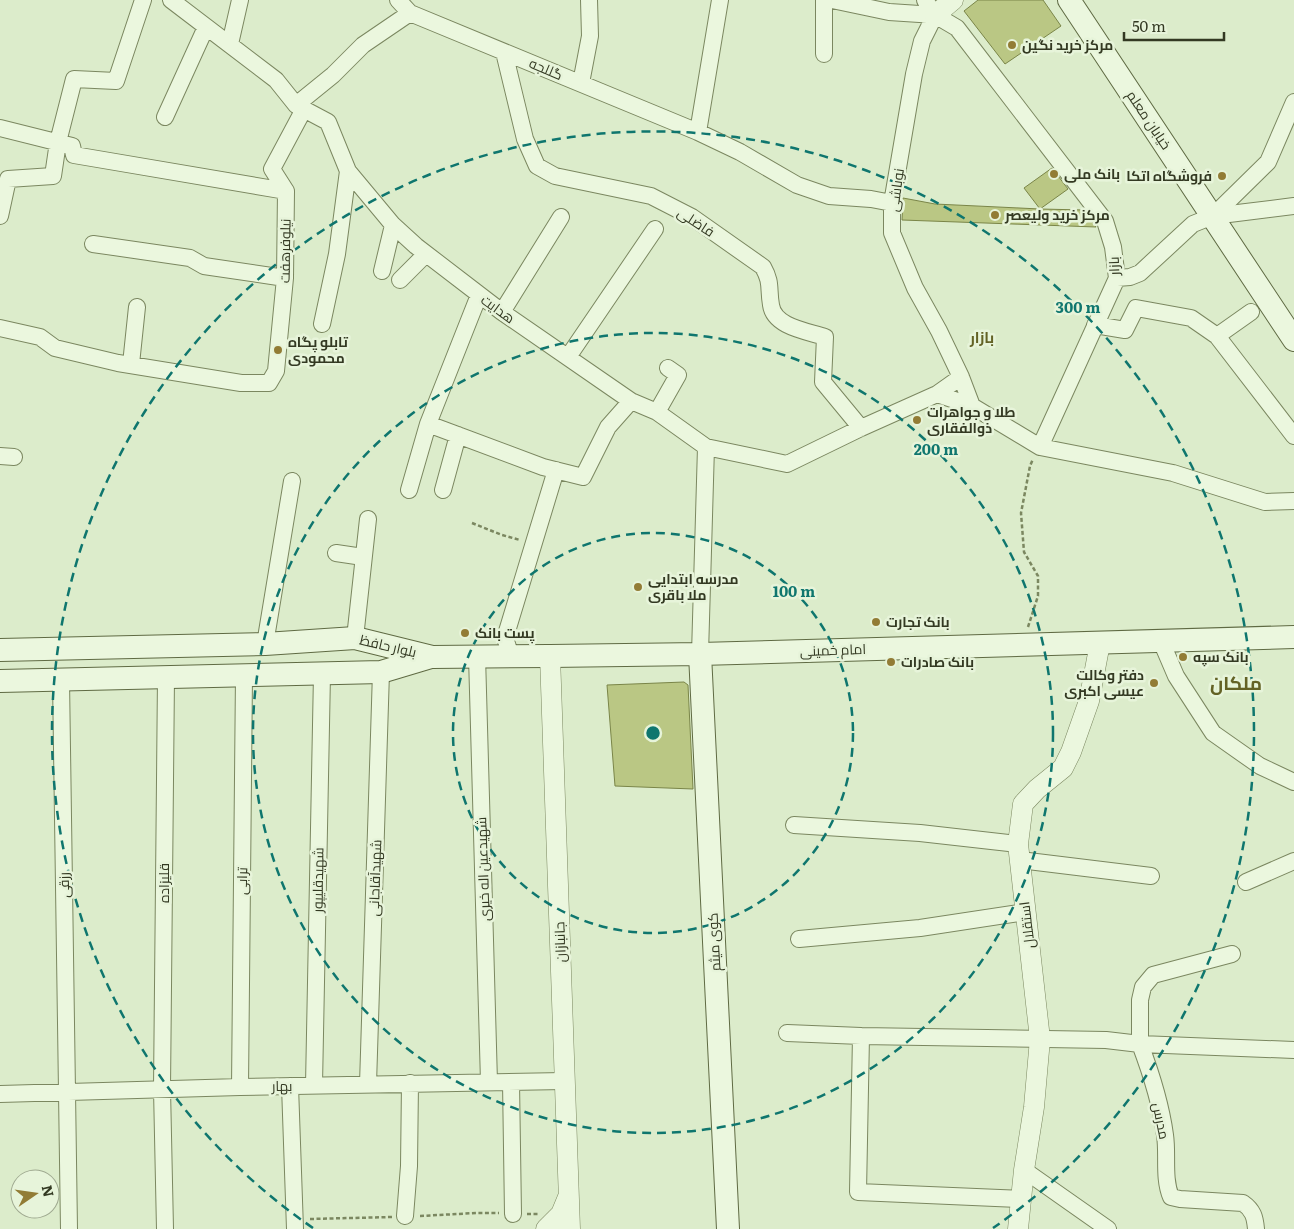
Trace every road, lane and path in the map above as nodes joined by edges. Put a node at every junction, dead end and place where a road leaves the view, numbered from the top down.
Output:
1 (144, 0) edge
2 (171, 0) edge
3 (240, 0) edge
4 (398, 0) edge
5 (589, 0) edge
6 (720, 0) edge
7 (824, 0) edge
8 (832, 0) edge
9 (953, 0) edge
10 (1069, 0) edge
11 (930, 8) edge
12 (410, 13) junction
13 (206, 26) junction
14 (230, 44) junction
15 (504, 52) junction
16 (824, 54) dead end
17 (581, 84) junction
18 (1294, 102) edge
19 (300, 107) junction
20 (165, 117) dead end
21 (0, 128) edge
22 (698, 132) junction
23 (58, 142) junction
24 (348, 171) junction
25 (286, 191) junction
26 (892, 203) junction
27 (1294, 206) edge
28 (0, 216) edge
29 (1213, 216) junction
30 (561, 217) dead end
31 (393, 225) junction
32 (655, 229) dead end
33 (93, 244) dead end
34 (426, 254) junction
35 (382, 271) dead end
36 (285, 278) junction
37 (1117, 278) junction
38 (400, 280) dead end
39 (479, 295) junction
40 (137, 307) dead end
41 (502, 312) junction
42 (1251, 312) dead end
43 (322, 324) dead end
44 (1095, 325) junction
45 (0, 328) edge
46 (1217, 336) junction
47 (1294, 340) edge
48 (568, 357) junction
49 (131, 364) junction
50 (668, 368) dead end
51 (961, 377) junction
52 (937, 394) junction
53 (631, 401) junction
54 (972, 406) junction
55 (657, 412) junction
56 (428, 424) junction
57 (861, 428) junction
58 (458, 434) junction
59 (1294, 436) edge
60 (1040, 446) junction
61 (706, 447) junction
62 (556, 470) junction
63 (292, 481) dead end
64 (409, 490) dead end
65 (443, 490) dead end
66 (1294, 501) edge
67 (368, 519) dead end
68 (472, 523) dead end
69 (534, 543) junction
70 (336, 553) dead end
71 (363, 557) junction
72 (1294, 637) edge
73 (355, 638) junction
74 (1161, 641) junction
75 (1100, 643) junction
76 (265, 644) junction
77 (1022, 645) junction
78 (0, 650) edge
79 (700, 654) junction
80 (477, 656) junction
81 (511, 656) junction
82 (550, 656) junction
83 (432, 657) junction
84 (381, 672) junction
85 (322, 674) junction
86 (244, 675) junction
87 (166, 677) junction
88 (61, 680) junction
89 (0, 681) edge
90 (1294, 782) edge
91 (794, 826) dead end
92 (1019, 852) junction
93 (1294, 861) edge
94 (1151, 876) dead end
95 (1246, 882) dead end
96 (1025, 912) junction
97 (798, 939) dead end
98 (1232, 954) dead end
99 (788, 1033) dead end
100 (861, 1036) junction
101 (1040, 1039) junction
102 (1140, 1044) junction
103 (1294, 1050) edge
104 (564, 1081) junction
105 (489, 1082) junction
106 (511, 1082) junction
107 (410, 1083) junction
108 (368, 1084) junction
109 (314, 1085) junction
110 (290, 1086) junction
111 (240, 1087) junction
112 (162, 1089) junction
113 (66, 1091) junction
114 (0, 1094) edge
115 (1024, 1170) junction
116 (1021, 1199) junction
117 (566, 1213) edge
118 (513, 1214) junction
119 (405, 1216) junction
120 (294, 1224) edge
121 (69, 1229) edge
122 (164, 1229) edge
123 (546, 1229) edge
124 (728, 1229) edge
125 (1018, 1229) edge
126 (1108, 1229) edge
127 (1256, 1229) edge

1 - 23 street
2 - 13 street, هدایت
3 - 14 street
4 - 12 street, گللجه
5 - 17 street
6 - 22 street
7 - 16 street
8 - 11 street
9 - 11 street, نوباشی
10 - 29 main road, خیابان معلم
11 - 26 street, نوباشی
11 - 37 street, بازار
12 - 15 street, گللجه
12 - 19 street
13 - 14 street, هدایت
13 - 20 street
14 - 19 street, هدایت
15 - 17 street, گللجه
15 - 57 street, فاضلی
17 - 22 street, گللجه
18 - 29 street
19 - 24 street, هدایت
19 - 25 street
21 - 23 street
22 - 26 street, گللجه
23 - 25 street
23 - 28 street
24 - 31 street, هدایت
24 - 43 street
25 - 36 street, نیلوفرهفت
26 - 51 street, نوباشی
27 - 29 street
29 - 37 street
29 - 47 main road, خیابان معلم
30 - 41 street
31 - 34 street, هدایت
31 - 35 street
32 - 48 street
33 - 36 street
34 - 38 street
34 - 39 street, هدایت
36 - 49 street, نیلوفرهفت
37 - 44 street, بازار
39 - 41 street, هدایت
39 - 56 street
40 - 49 street
41 - 48 street, هدایت
42 - 46 street
44 - 46 street
44 - 60 street, بازار
45 - 49 street
46 - 59 street
48 - 53 street, هدایت
50 - 55 street
51 - 52 street
51 - 54 street, نوباشی
52 - 54 street
52 - 57 street
53 - 55 street, هدایت
53 - 62 street
54 - 60 street
55 - 61 street, هدایت
56 - 58 street
56 - 64 street
57 - 61 street
58 - 62 street
58 - 65 street
60 - 66 street
60 - 77 path
61 - 79 street
62 - 69 street
63 - 76 street
67 - 71 street
68 - 69 path
69 - 81 street
70 - 71 street
71 - 73 street
72 - 74 main road, امام خمینی
73 - 76 main road, بلوار حافظ
73 - 83 main road, بلوار حافظ
74 - 75 main road, امام خمینی
74 - 90 street
75 - 77 main road, امام خمینی
75 - 92 street, استقلال
76 - 78 main road, بلوار حافظ
77 - 79 main road, امام خمینی
79 - 82 main road, امام خمینی
79 - 124 main road, کوی میثم
80 - 81 main road, امام خمینی
80 - 83 main road, امام خمینی
80 - 105 street, شهیدعین اله خیری
81 - 82 main road, امام خمینی
82 - 104 street, جانبازان
83 - 84 main road, بلوار حافظ
84 - 85 main road, بلوار حافظ
84 - 108 street, شهیدآقاجانی
85 - 86 main road, بلوار حافظ
85 - 109 street, شهیدقلیپور
86 - 87 main road, بلوار حافظ
86 - 111 street, ترابی
87 - 88 main road, بلوار حافظ
87 - 112 street, قلیزاده
88 - 89 main road, بلوار حافظ
88 - 113 street, رزقی
91 - 92 street
92 - 94 street
92 - 96 street, استقلال
93 - 95 street
96 - 97 street
96 - 101 street, استقلال
98 - 102 street
99 - 100 street
100 - 101 street
100 - 116 street
101 - 102 street
101 - 115 street, استقلال
102 - 103 street
102 - 127 street, مدرس
104 - 106 street, بهار
104 - 117 street, جانبازان
105 - 106 street, بهار
105 - 107 street, بهار
106 - 118 street
107 - 108 street, بهار
107 - 119 street
108 - 109 street, بهار
109 - 110 street, بهار
110 - 111 street, بهار
110 - 120 street
111 - 112 street, بهار
112 - 113 street, بهار
112 - 122 street, قلیزاده
113 - 114 street, بهار
113 - 121 street, رزقی
115 - 116 street, استقلال
115 - 126 street
116 - 125 street, استقلال
117 - 118 path
117 - 123 street
118 - 119 path
119 - 120 path

